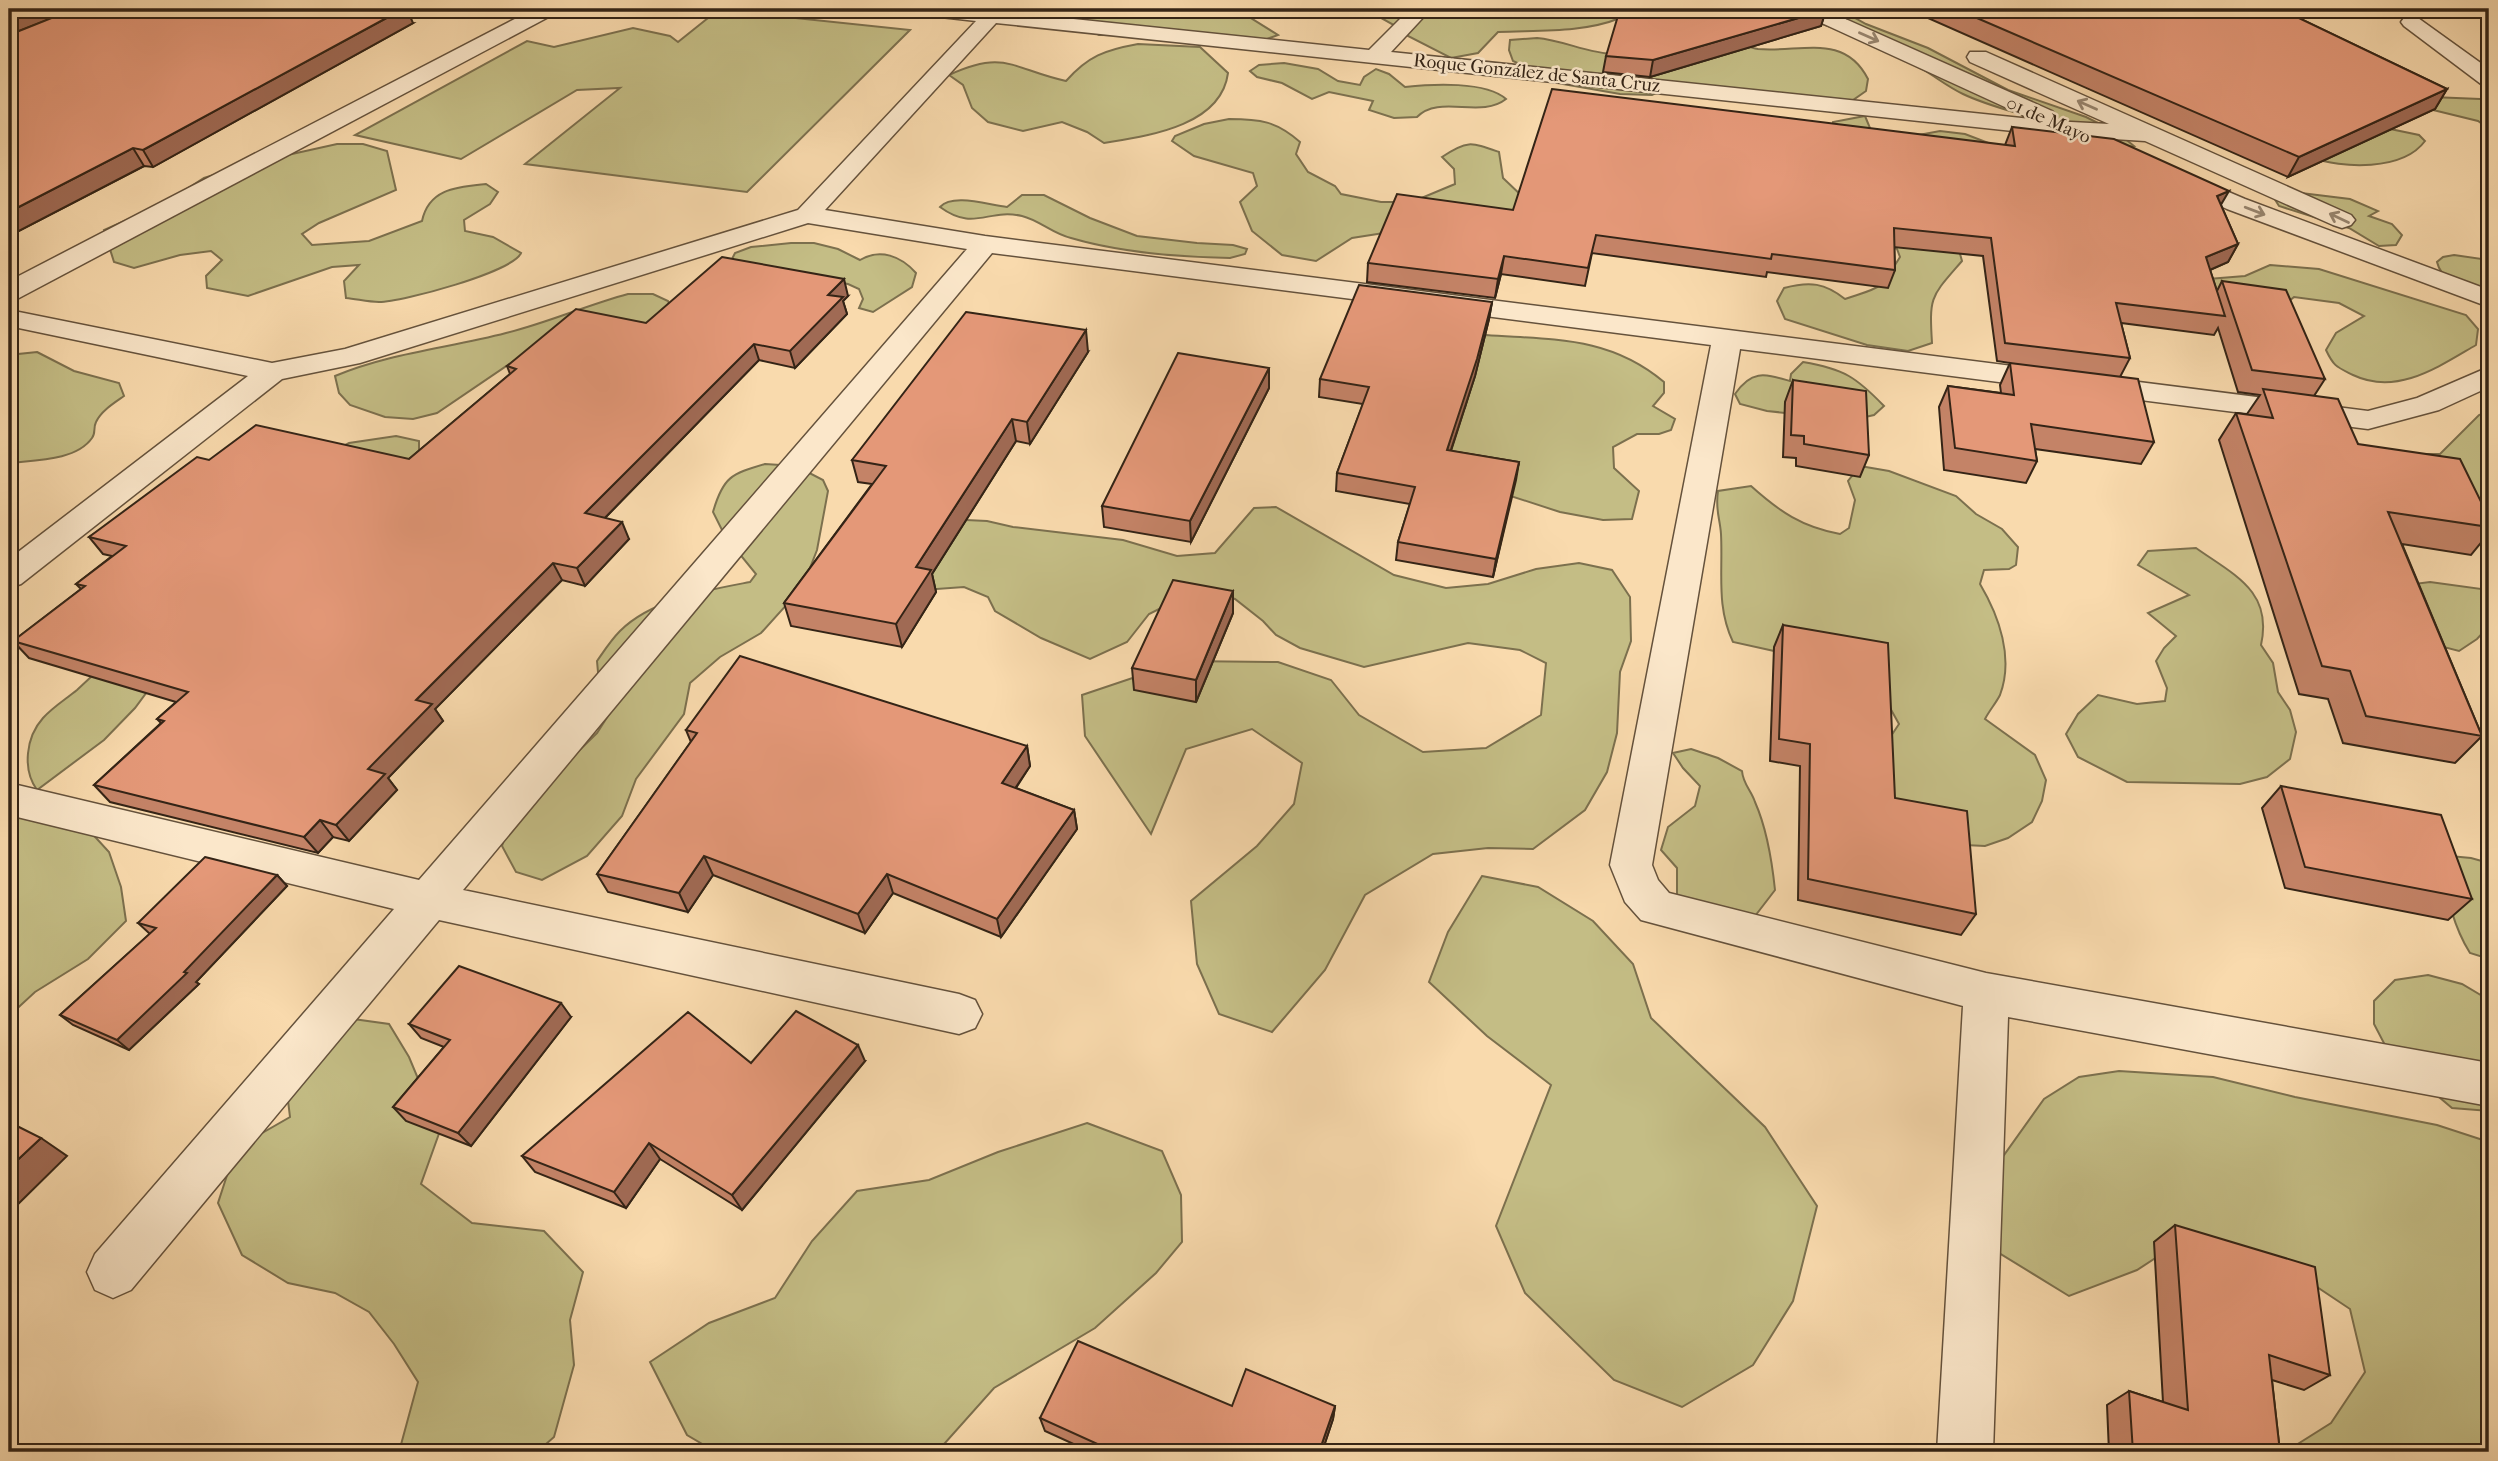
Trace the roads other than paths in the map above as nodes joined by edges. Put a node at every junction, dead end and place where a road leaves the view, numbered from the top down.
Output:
1 (549, 9) edge
2 (923, 9) edge
3 (1421, 9) edge
4 (1807, 9) edge
5 (994, 12) edge
6 (2412, 22) dead end
7 (1954, 47) dead end
8 (1376, 55) junction
9 (2489, 79) edge
10 (2076, 131) junction
11 (2152, 134) junction
12 (2127, 154) edge
13 (2163, 171) edge
14 (807, 215) junction
15 (985, 244) junction
16 (2489, 290) edge
17 (9, 292) edge
18 (2489, 299) edge
19 (9, 318) edge
20 (1727, 338) junction
21 (272, 372) junction
22 (2489, 376) edge
23 (9, 576) edge
24 (9, 799) edge
25 (428, 901) junction
26 (1986, 993) junction
27 (959, 1014) dead end
28 (2489, 1085) edge
29 (113, 1272) dead end
30 (1965, 1452) edge

1 - 17 street
2 - 5 street, Roque González de Santa Cruz
3 - 8 street
4 -> 10 street, 01 de Mayo
5 - 8 street, Roque González de Santa Cruz
5 - 14 street
6 - 9 street
11 -> 7 street, 01 de Mayo
8 - 10 street, Roque González de Santa Cruz
10 - 11 street, Roque González de Santa Cruz
10 - 12 street, 01 de Mayo
16 -> 11 street, 01 de Mayo
13 -> 18 street
14 - 15 street
14 - 21 street
15 - 20 street
15 - 25 street
19 - 21 street
20 - 22 street
20 - 26 street
21 - 23 street
24 - 25 street
25 - 27 street
25 - 29 street
26 - 28 street
26 - 30 street

